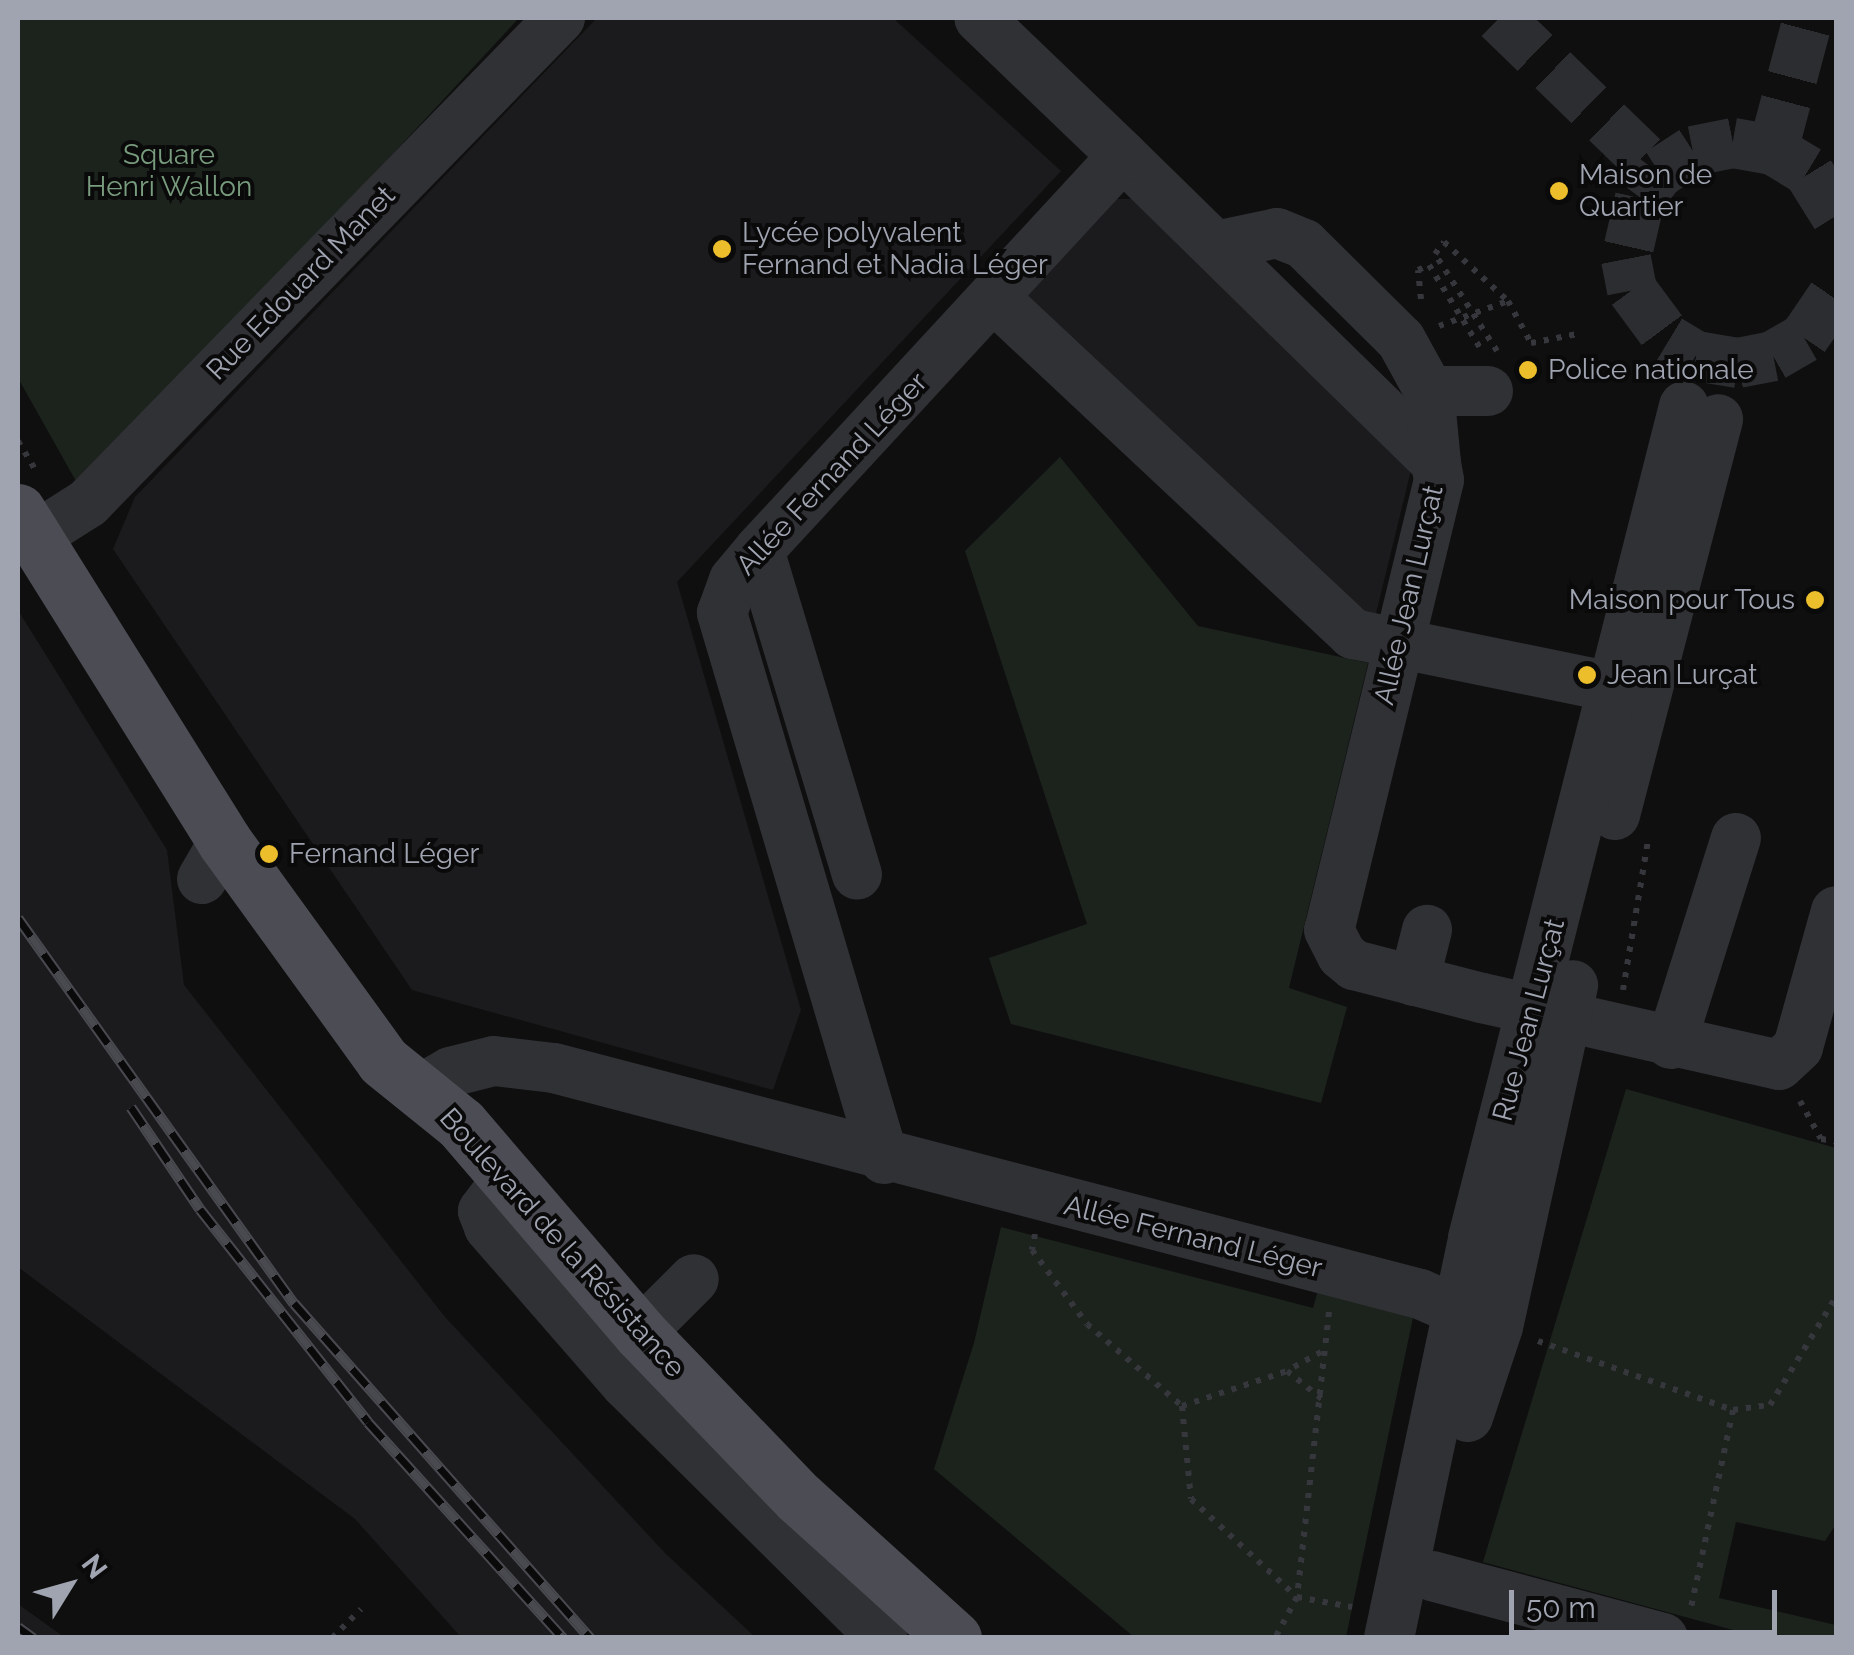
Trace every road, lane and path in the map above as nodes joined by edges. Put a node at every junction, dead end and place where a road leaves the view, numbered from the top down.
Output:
1 (560, 18) edge
2 (979, 18) edge
3 (1123, 156) junction
4 (1216, 246) junction
5 (994, 298) junction
6 (1508, 301) junction
7 (1477, 314) junction
8 (1460, 322) junction
9 (1577, 334) dead end
10 (1413, 335) junction
11 (1429, 391) junction
12 (1488, 391) dead end
13 (1436, 463) junction
14 (25, 525) edge
15 (760, 550) junction
16 (1398, 646) junction
17 (1612, 686) junction
18 (1736, 838) dead end
19 (857, 874) dead end
20 (1836, 911) edge
21 (1427, 930) dead end
22 (1414, 981) junction
23 (1551, 1015) junction
24 (1670, 1044) junction
25 (1779, 1065) junction
26 (421, 1089) junction
27 (1836, 1141) edge
28 (884, 1159) junction
29 (507, 1179) junction
30 (1040, 1199) junction
31 (694, 1279) dead end
32 (1836, 1297) edge
33 (1328, 1318) dead end
34 (1479, 1320) junction
35 (640, 1333) junction
36 (1321, 1352) junction
37 (1287, 1371) junction
38 (1322, 1400) junction
39 (1182, 1406) junction
40 (1732, 1410) junction
41 (783, 1513) junction
42 (1432, 1576) junction
43 (1296, 1597) junction
44 (361, 1609) dead end
45 (1371, 1622) edge
46 (1676, 1628) edge
47 (332, 1638) edge
48 (883, 1638) edge
49 (954, 1638) edge
50 (1275, 1638) edge
51 (1418, 1638) edge

1 - 14 street, Rue Edouard Manet
2 - 3 street
3 - 4 street, Allée Jean Lurçat
3 - 5 street, Allée Fernand Léger
4 - 10 street
4 - 13 street, Allée Jean Lurçat
5 - 15 street, Allée Fernand Léger
5 - 16 street
6 - 7 path
6 - 7 path
6 - 9 path
7 - 8 path
7 - 8 path
8 - 10 path
8 - 10 path
10 - 11 street
11 - 12 street
11 - 13 street
13 - 16 street, Allée Jean Lurçat
14 - 26 main road, Boulevard de la Résistance
15 - 19 street
15 - 28 street, Allée Fernand Léger
16 - 17 street
16 - 22 street, Allée Jean Lurçat
17 - 23 street, Rue Jean Lurçat
17 - 23 street, Rue Jean Lurçat
18 - 24 street
20 - 25 street
21 - 22 street
22 - 23 street, Allée Jean Lurçat
23 - 24 street, Allée Jean Lurçat
23 - 34 street, Rue Jean Lurçat
24 - 25 street, Allée Jean Lurçat
25 - 27 path
26 - 28 street, Allée Fernand Léger
26 - 29 main road, Boulevard de la Résistance
28 - 30 street, Allée Fernand Léger
29 - 35 main road, Boulevard de la Résistance
29 - 41 street
30 - 34 street, Allée Fernand Léger
30 - 39 path
31 - 35 street
32 - 40 path
33 - 36 path
34 - 40 path
34 - 42 street, Rue Jean Lurçat
34 - 45 street, Rue Jean Lurçat
35 - 41 main road, Boulevard de la Résistance
36 - 37 path
36 - 38 path
37 - 38 path
37 - 39 path
38 - 43 path
39 - 43 path
40 - 46 path
41 - 48 street
41 - 49 main road, Boulevard de la Résistance
42 - 46 street
42 - 51 street, Rue Jean Lurçat
43 - 45 path
43 - 50 path
44 - 47 path

